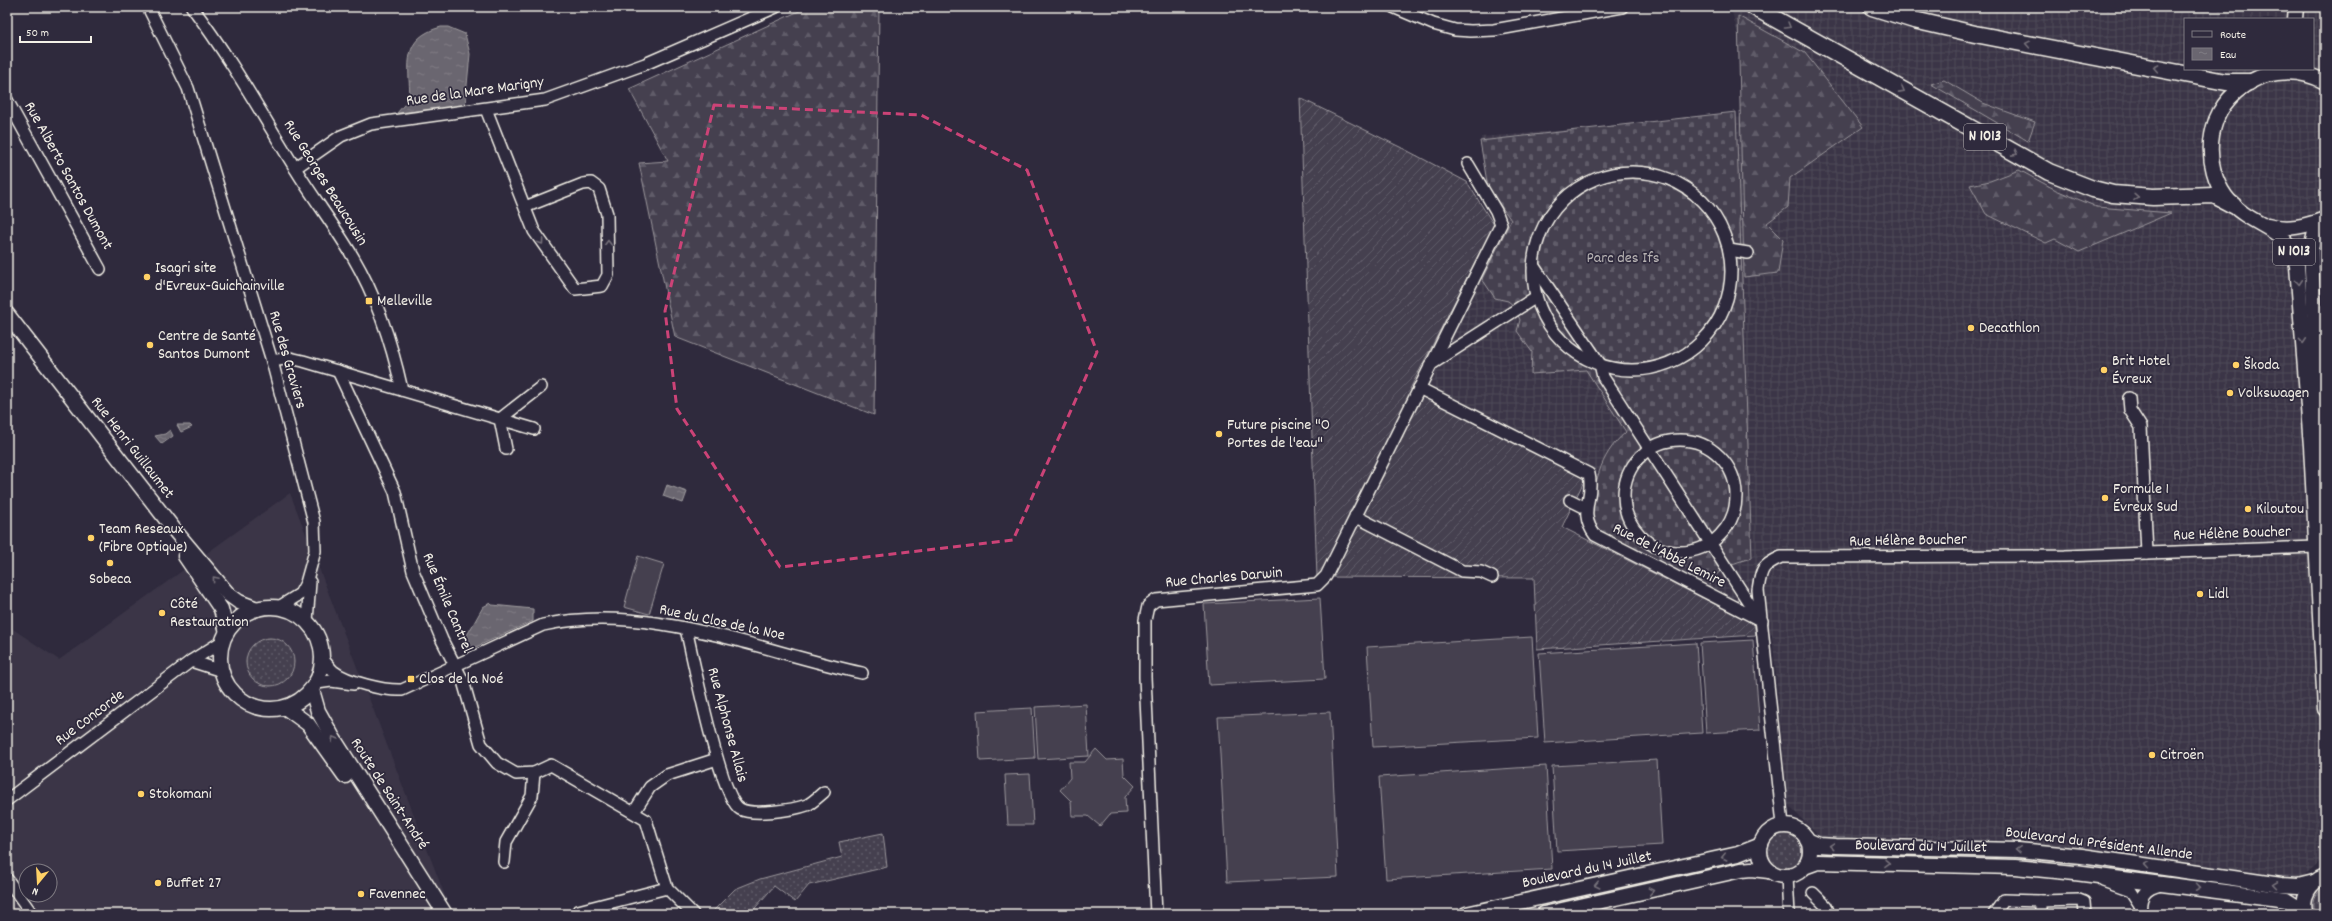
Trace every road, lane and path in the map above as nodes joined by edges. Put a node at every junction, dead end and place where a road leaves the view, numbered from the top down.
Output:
1 (148, 7) edge
2 (192, 7) edge
3 (776, 7) edge
4 (1393, 7) edge
5 (1622, 7) edge
6 (1754, 7) edge
7 (1872, 7) edge
8 (2296, 7) edge
9 (2305, 7) edge
10 (2295, 18) edge
11 (2305, 18) edge
12 (2314, 66) edge
13 (2276, 71) edge
14 (2325, 77) edge
15 (2250, 82) junction
16 (2325, 82) edge
17 (7, 100) edge
18 (486, 109) junction
19 (1468, 164) dead end
20 (295, 168) junction
21 (2233, 205) junction
22 (525, 207) junction
23 (2325, 219) edge
24 (2256, 221) junction
25 (1729, 250) junction
26 (1748, 254) dead end
27 (1533, 265) junction
28 (100, 269) dead end
29 (1536, 296) junction
30 (7, 314) edge
31 (7, 324) edge
32 (272, 361) junction
33 (1600, 364) junction
34 (1430, 366) junction
35 (338, 371) junction
36 (541, 387) dead end
37 (1419, 388) junction
38 (402, 390) junction
39 (2129, 398) dead end
40 (500, 419) junction
41 (534, 429) dead end
42 (2322, 442) edge
43 (506, 449) dead end
44 (1650, 449) junction
45 (2324, 493) edge
46 (1570, 500) dead end
47 (1586, 508) junction
48 (1355, 516) junction
49 (2324, 522) edge
50 (1710, 543) junction
51 (2316, 547) junction
52 (2147, 553) junction
53 (2325, 569) edge
54 (311, 570) junction
55 (1492, 577) dead end
56 (279, 607) junction
57 (257, 609) junction
58 (307, 621) junction
59 (1761, 621) junction
60 (686, 629) junction
61 (225, 636) junction
62 (323, 659) junction
63 (191, 661) junction
64 (456, 665) junction
65 (222, 671) junction
66 (862, 673) dead end
67 (314, 686) junction
68 (372, 687) junction
69 (286, 708) junction
70 (2325, 709) edge
71 (717, 759) junction
72 (534, 773) junction
73 (824, 792) dead end
74 (7, 800) edge
75 (634, 812) junction
76 (1783, 825) junction
77 (1808, 840) junction
78 (1761, 845) junction
79 (504, 862) dead end
80 (1807, 866) junction
81 (1768, 871) junction
82 (2076, 873) junction
83 (1787, 877) junction
84 (2322, 877) edge
85 (7, 879) edge
86 (2166, 884) junction
87 (667, 888) junction
88 (1813, 893) dead end
89 (2040, 901) junction
90 (2140, 909) edge
91 (2305, 913) edge
92 (32, 914) edge
93 (438, 914) edge
94 (445, 914) edge
95 (574, 914) edge
96 (694, 914) edge
97 (1156, 914) edge
98 (1466, 914) edge
99 (1544, 914) edge
100 (1789, 914) edge
101 (1829, 914) edge
102 (1994, 914) edge
103 (2040, 914) edge
104 (2085, 914) edge

1 - 32 street, Rue des Graviers
2 - 20 street, Rue Georges Beaucousin
3 - 18 street, Rue de la Mare Marigny
4 - 5 street
6 -> 21 highway, N 1013
15 -> 7 highway
8 - 10 main road
9 - 11 main road
12 - 14 main road
13 - 15 main road
13 - 16 main road
15 - 21 main road
17 - 28 street, Rue Alberto Santos Dumont
18 - 20 street, Rue de la Mare Marigny
18 - 22 street
19 - 34 street, Rue Charles Darwin
20 - 38 street, Rue Georges Beaucousin
21 - 24 main road
22 -> 22 street
23 - 24 main road
23 - 42 main road
24 -> 51 main road, N 1013
25 - 26 street
25 - 27 street
25 - 33 street
27 - 29 street
27 - 33 street
29 - 33 street
29 - 34 street
57 -> 30 main road, Rue Henri Guillaumet
31 - 61 main road, Rue Henri Guillaumet
32 - 35 street
32 - 54 street, Rue des Graviers
33 - 44 street
34 - 37 street, Rue Charles Darwin
35 - 38 street
35 - 64 street, Rue Émile Cantrel
36 - 40 street
37 - 47 street, Rue de l'Abbé Lemire
37 - 48 street, Rue Charles Darwin
38 - 40 street
39 - 52 street
40 - 41 street
40 - 43 street
42 - 45 main road
44 - 50 street
44 - 50 street
44 - 50 street
45 - 49 main road
46 - 47 street
47 - 59 street, Rue de l'Abbé Lemire
48 - 55 street
48 - 97 street, Rue Charles Darwin
49 - 53 main road
50 - 59 street
51 - 52 street, Rue Hélène Boucher
51 - 70 main road
52 - 59 street, Rue Hélène Boucher
54 - 56 street
54 - 58 street
56 - 57 main road
56 - 58 main road
57 - 61 main road
58 - 62 main road
59 - 76 street, Rue Hélène Boucher
60 - 64 street, Rue du Clos de la Noe
60 - 66 street, Rue du Clos de la Noe
60 - 71 street, Rue Alphonse Allais
61 - 63 street, Rue Concorde
61 - 65 main road
62 - 67 main road
62 - 68 street, Rue du Clos de la Noe
63 - 65 street
63 - 74 street, Rue Concorde
64 - 68 street, Rue du Clos de la Noe
64 - 72 street, Rue Émile Cantrel
65 - 69 main road
67 - 68 street, Rue du Clos de la Noe
67 - 69 main road
94 -> 67 main road, Route de Saint-André
69 - 93 main road, Route de Saint-André
71 - 73 street, Rue Alphonse Allais
71 - 75 street
72 - 75 street
72 - 79 street
75 - 87 street
76 - 77 main road
76 - 78 main road
77 - 80 main road
84 -> 77 main road, Boulevard du Président Allende
78 - 81 main road
78 -> 98 main road, Boulevard du 14 Juillet
80 -> 82 main road, Boulevard du 14 Juillet
80 - 83 main road, Boulevard du 14 Juillet
81 - 83 main road
99 -> 81 main road
82 - 86 main road, Boulevard du 14 Juillet
82 - 90 street
83 - 100 street
84 - 91 main road
85 - 92 street
86 - 90 street
86 -> 91 main road, Boulevard du 14 Juillet
87 - 95 street
87 - 96 street
88 - 101 street
89 - 102 street
89 - 103 street
89 - 104 street

